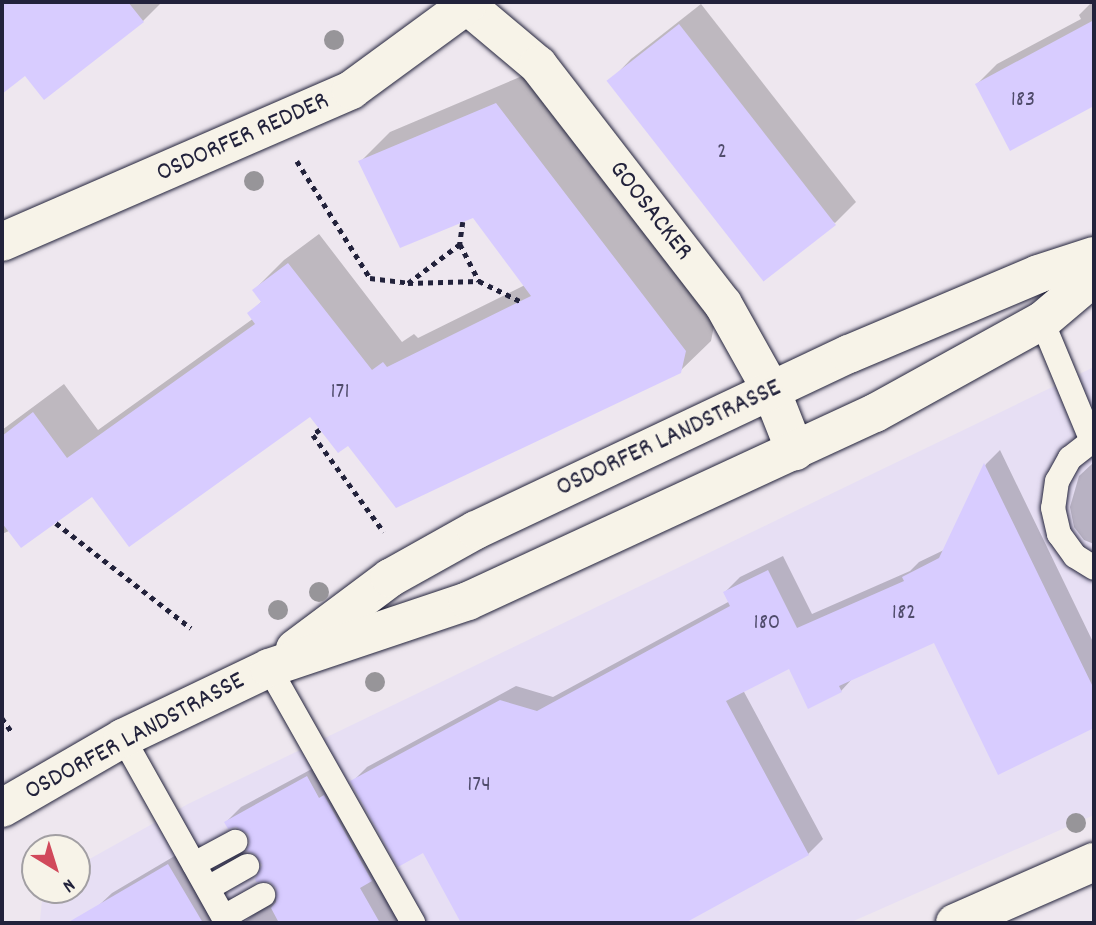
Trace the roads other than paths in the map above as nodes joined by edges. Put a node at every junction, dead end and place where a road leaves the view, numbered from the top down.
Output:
1 (465, 3) edge
2 (2, 242) edge
3 (1094, 256) edge
4 (1094, 277) edge
5 (1042, 321) junction
6 (771, 390) junction
7 (795, 451) junction
8 (1094, 568) edge
9 (269, 668) junction
10 (123, 738) junction
11 (2, 808) edge
12 (235, 842) dead end
13 (1094, 862) edge
14 (194, 864) junction
15 (247, 866) dead end
16 (208, 888) junction
17 (263, 895) dead end
18 (225, 920) edge
19 (413, 923) edge
20 (955, 923) edge

1 - 2 main road, OSDORFER REDDER
1 - 6 main road, GOOSACKER
3 - 6 main road, OSDORFER LANDSTRASSE
4 - 5 main road, OSDORFER LANDSTRASSE
5 - 7 main road, OSDORFER LANDSTRASSE
5 - 8 lane
6 - 7 main road, GOOSACKER
6 - 9 main road, OSDORFER LANDSTRASSE
7 - 9 main road, OSDORFER LANDSTRASSE
9 - 10 main road, OSDORFER LANDSTRASSE
9 - 19 lane
10 - 11 main road, OSDORFER LANDSTRASSE
10 - 14 lane
12 - 14 lane
13 - 20 main road
14 - 16 lane
15 - 16 lane
16 - 18 lane
17 - 18 lane

